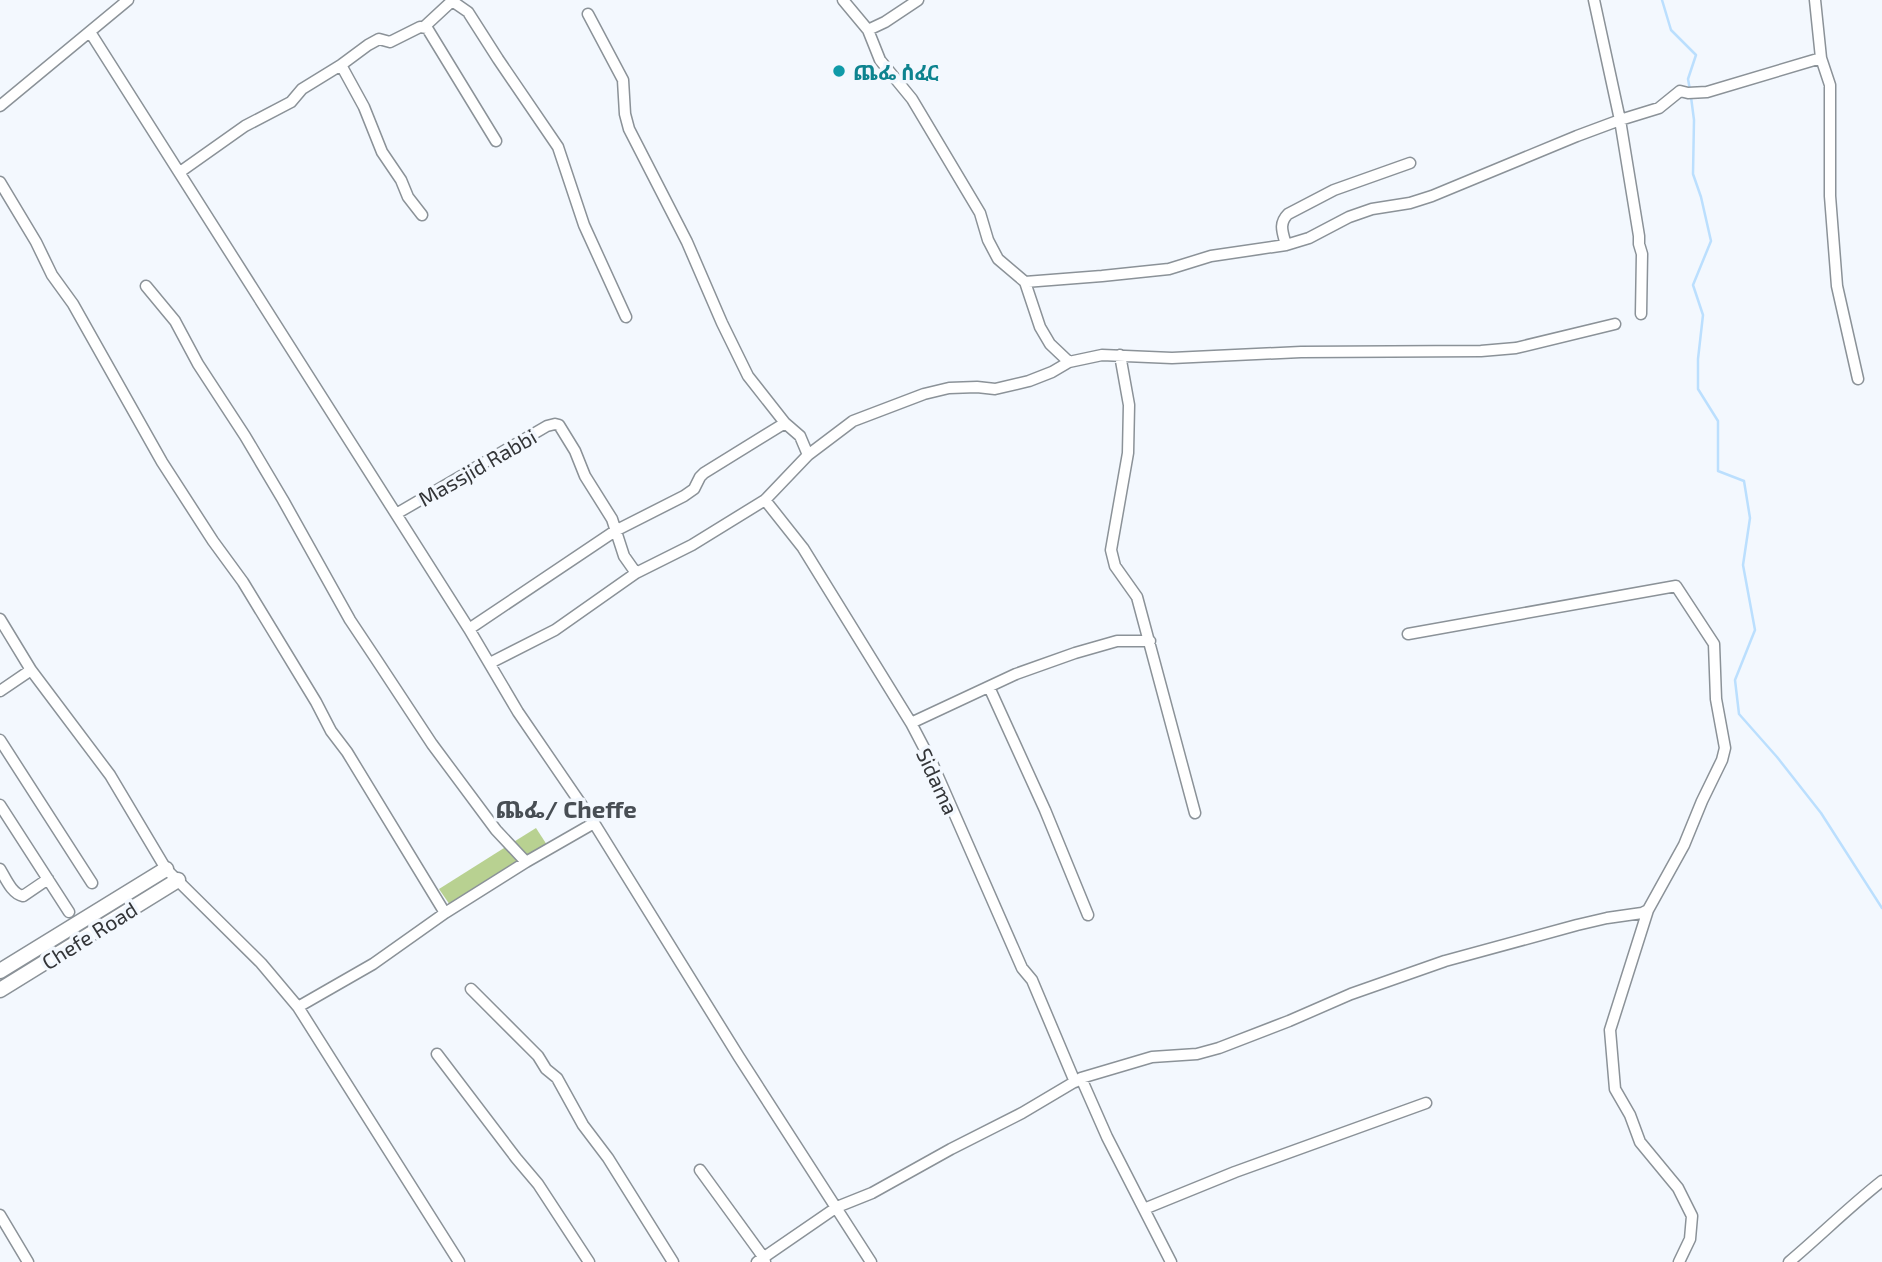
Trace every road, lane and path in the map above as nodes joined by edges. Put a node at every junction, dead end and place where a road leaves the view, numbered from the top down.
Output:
1 (128, 0) edge
2 (843, 0) edge
3 (918, 0) edge
4 (1594, 0) edge
5 (1815, 0) edge
6 (588, 14) dead end
7 (424, 26) junction
8 (868, 30) junction
9 (90, 32) junction
10 (1821, 58) junction
11 (341, 65) junction
12 (0, 106) edge
13 (1620, 120) junction
14 (496, 141) dead end
15 (1410, 163) dead end
16 (180, 172) junction
17 (0, 182) edge
18 (422, 215) dead end
19 (1286, 245) junction
20 (1025, 282) junction
21 (146, 286) dead end
22 (1641, 314) dead end
23 (626, 317) dead end
24 (1615, 324) dead end
25 (1120, 355) junction
26 (1069, 362) junction
27 (1858, 379) dead end
28 (785, 423) junction
29 (808, 455) junction
30 (765, 500) junction
31 (396, 514) junction
32 (615, 531) junction
33 (636, 573) junction
34 (0, 619) edge
35 (469, 629) junction
36 (1408, 634) dead end
37 (1150, 641) junction
38 (490, 663) junction
39 (32, 670) junction
40 (989, 687) junction
41 (0, 691) edge
42 (911, 723) junction
43 (0, 740) edge
44 (0, 805) edge
45 (1195, 813) dead end
46 (594, 823) junction
47 (526, 862) junction
48 (0, 869) edge
49 (166, 869) junction
50 (48, 879) junction
51 (178, 880) junction
52 (92, 883) dead end
53 (1648, 910) junction
54 (69, 912) dead end
55 (445, 913) junction
56 (1088, 915) dead end
57 (0, 971) edge
58 (471, 989) dead end
59 (0, 990) edge
60 (298, 1007) junction
61 (437, 1054) dead end
62 (1078, 1080) junction
63 (1426, 1103) dead end
64 (700, 1170) dead end
65 (1882, 1181) edge
66 (837, 1208) junction
67 (1144, 1209) junction
68 (0, 1215) edge
69 (762, 1261) edge
70 (28, 1262) edge
71 (459, 1262) edge
72 (589, 1262) edge
73 (673, 1262) edge
74 (871, 1262) edge
75 (1171, 1262) edge
76 (1679, 1262) edge
77 (1790, 1262) edge

1 - 9 street
2 - 8 street
3 - 8 street
4 - 13 street
5 - 10 street
6 - 28 street
7 - 11 street
7 - 14 street
7 - 23 street
8 - 20 street
9 - 12 street
9 - 16 street
10 - 13 street
10 - 27 street
11 - 16 street
11 - 18 street
13 - 19 street
13 - 22 street
15 - 19 street
16 - 31 street
17 - 55 street
19 - 20 street
20 - 26 street
21 - 47 street
24 - 25 street
25 - 26 street
25 - 37 street
26 - 29 street
28 - 29 street
28 - 32 street
29 - 30 street
30 - 33 street
30 - 42 street, Sidama
31 - 32 street, Massjid Rabbi
31 - 35 street
32 - 33 street, Massjid Rabbi
32 - 35 street
33 - 38 street
34 - 39 street
35 - 38 street
36 - 53 street
37 - 40 street
37 - 45 street
38 - 46 street
39 - 41 street
39 - 49 street
40 - 42 street
40 - 56 street
42 - 62 street, Sidama
43 - 52 street
44 - 50 street
46 - 47 street
46 - 66 street
47 - 55 street
48 - 50 street
49 - 51 street
49 - 57 street, Chefe Road
50 - 54 street
51 - 59 street, Chefe Road
51 - 60 street
53 - 62 street
53 - 76 street
55 - 60 street
58 - 73 street
60 - 71 street
61 - 72 street
62 - 66 street
62 - 67 street, Sidama
63 - 67 street
64 - 69 street
65 - 77 street
66 - 69 street
66 - 74 street
67 - 75 street, Sidama
68 - 70 street

